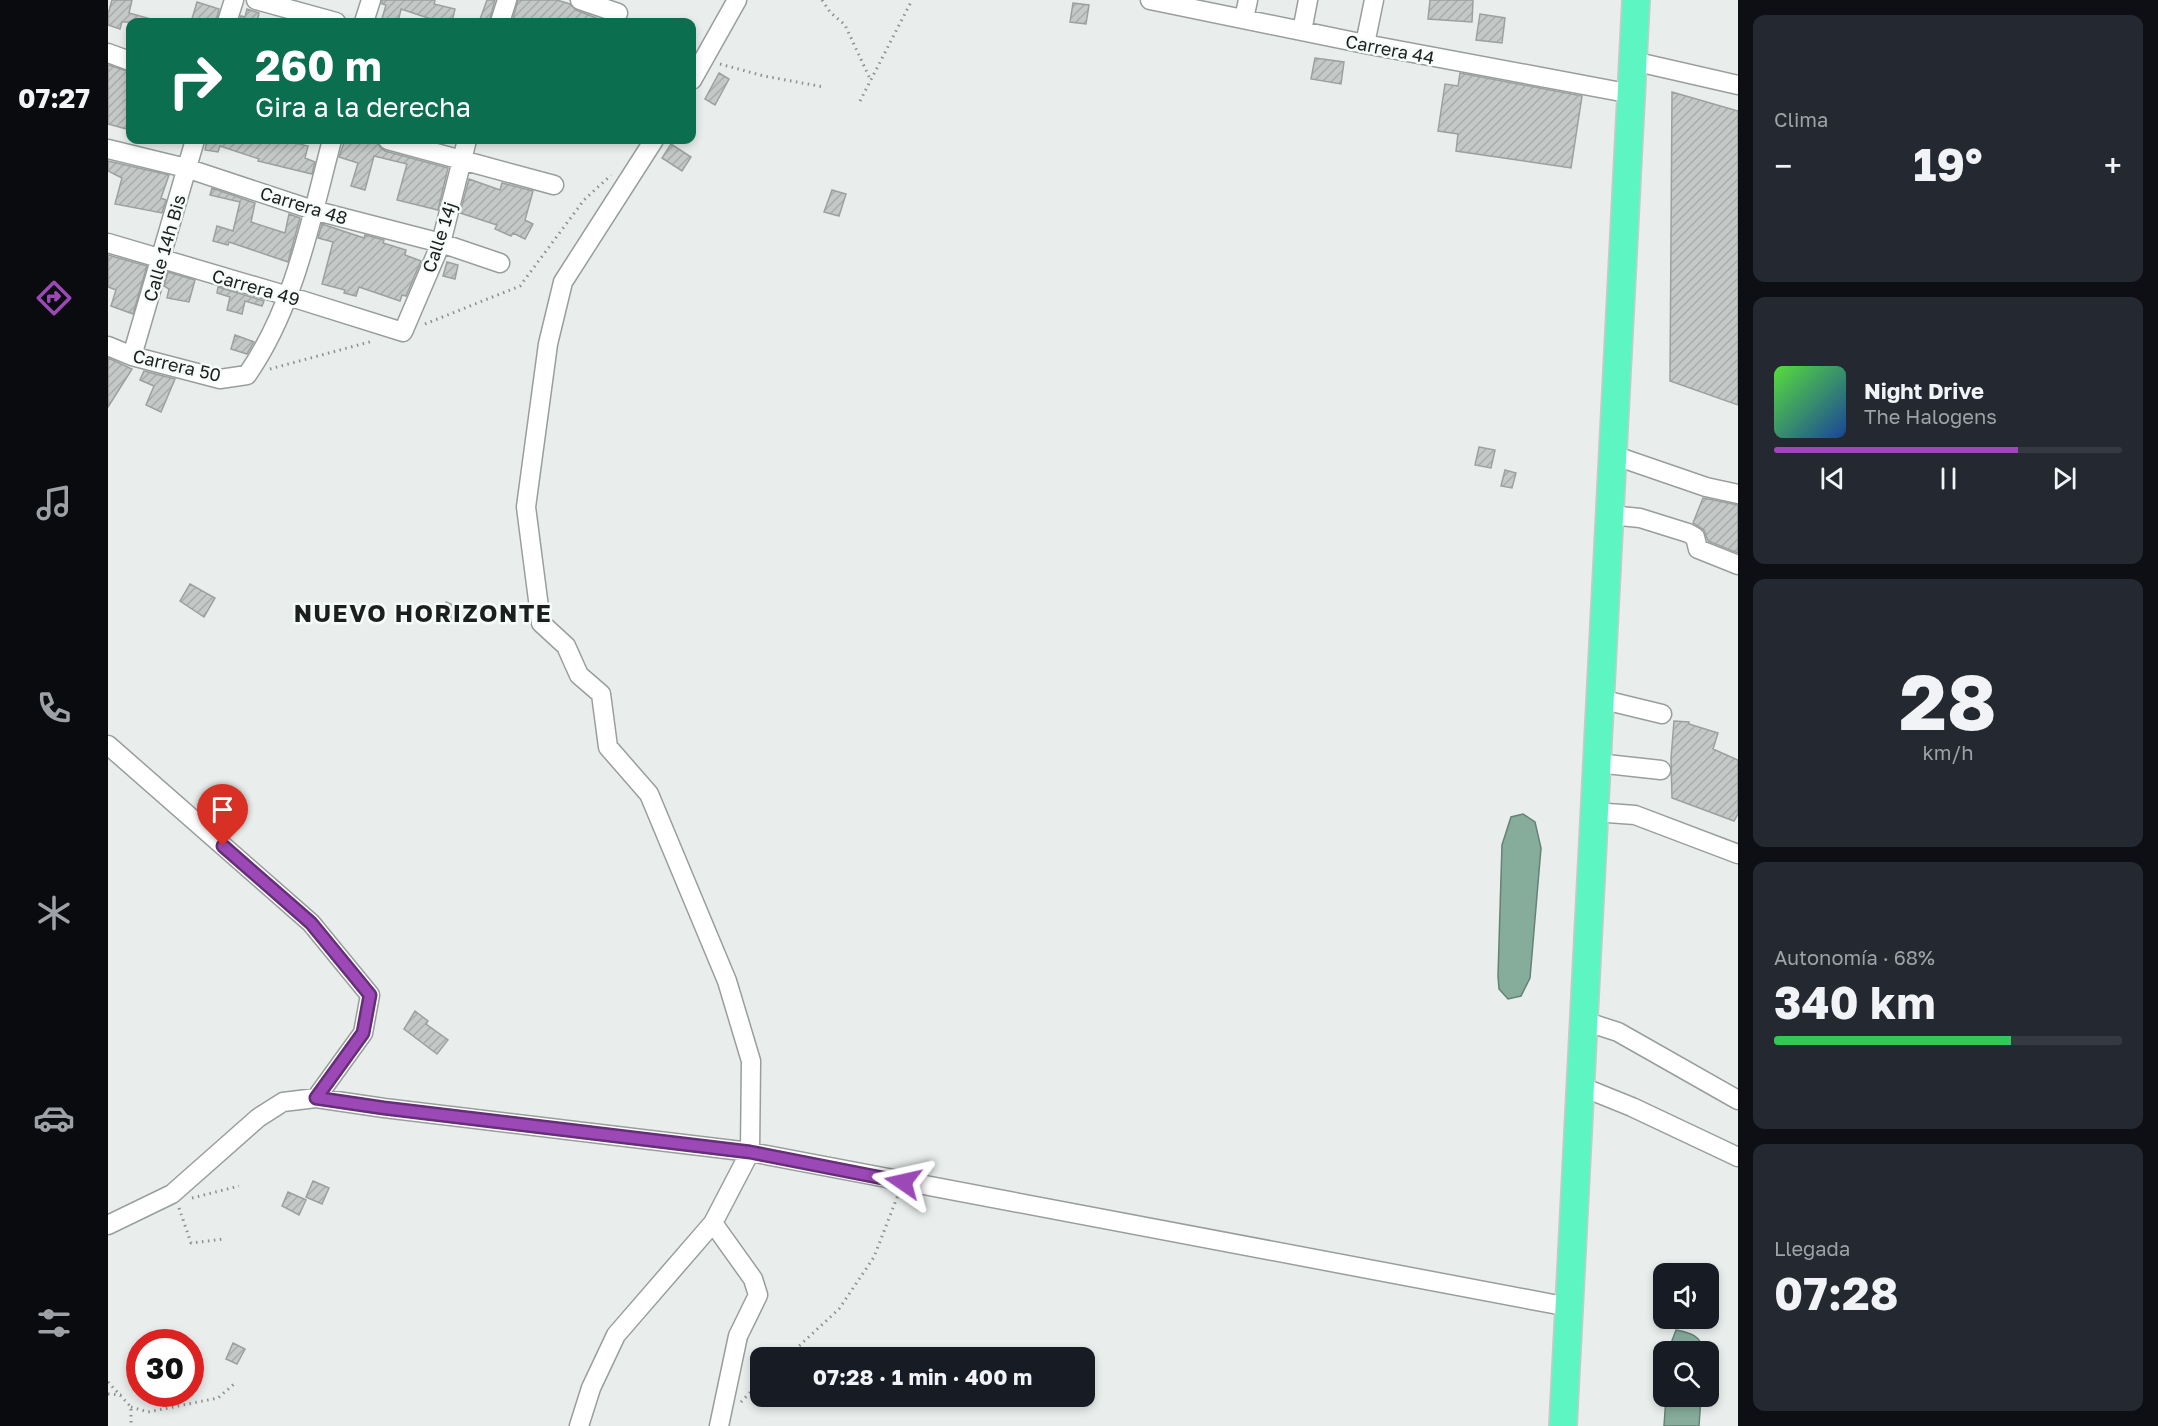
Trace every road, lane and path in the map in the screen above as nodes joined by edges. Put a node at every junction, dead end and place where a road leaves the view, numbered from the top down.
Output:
1 (234, 0) edge
2 (256, 0) edge
3 (371, 0) edge
4 (507, 0) edge
5 (580, 0) edge
6 (737, 0) edge
7 (822, 0) edge
8 (912, 0) edge
9 (1150, 0) edge
10 (1248, 0) edge
11 (1308, 0) edge
12 (1374, 0) edge
13 (1636, 0) edge
14 (1186, 4) edge
15 (618, 13) dead end
16 (228, 18) edge
17 (321, 18) edge
18 (365, 18) edge
19 (501, 18) edge
20 (1244, 20) junction
21 (1302, 31) junction
22 (1365, 44) junction
23 (108, 53) edge
24 (126, 60) edge
25 (704, 61) junction
26 (1633, 61) junction
27 (696, 74) edge
28 (871, 81) junction
29 (1738, 85) edge
30 (824, 87) dead end
31 (1632, 94) junction
32 (860, 101) dead end
33 (194, 144) edge
34 (331, 144) edge
35 (403, 144) edge
36 (466, 144) edge
37 (651, 144) edge
38 (108, 149) edge
39 (461, 160) junction
40 (186, 168) junction
41 (617, 170) dead end
42 (554, 185) dead end
43 (313, 210) junction
44 (108, 243) edge
45 (441, 243) junction
46 (161, 259) junction
47 (500, 263) dead end
48 (288, 296) junction
49 (403, 333) junction
50 (108, 346) edge
51 (132, 356) junction
52 (247, 375) junction
53 (1613, 455) junction
54 (1738, 494) edge
55 (1610, 516) junction
56 (1738, 565) edge
57 (1600, 699) junction
58 (1662, 714) dead end
59 (108, 745) edge
60 (1597, 763) junction
61 (1661, 770) dead end
62 (1594, 813) junction
63 (1738, 854) edge
64 (1584, 1021) junction
65 (1580, 1086) junction
66 (316, 1098) junction
67 (1738, 1100) edge
68 (750, 1152) junction
69 (1738, 1157) edge
70 (903, 1182) junction
71 (238, 1186) dead end
72 (174, 1197) junction
73 (713, 1222) junction
74 (108, 1225) edge
75 (224, 1239) dead end
76 (1569, 1306) junction
77 (798, 1347) edge
78 (108, 1382) edge
79 (234, 1384) dead end
80 (108, 1394) edge
81 (122, 1395) junction
82 (126, 1400) edge
83 (204, 1401) edge
84 (131, 1407) joint
85 (173, 1407) edge
86 (131, 1426) edge
87 (579, 1426) edge
88 (719, 1426) edge
89 (1563, 1426) edge

1 - 16 street
2 - 17 street
3 - 18 street
4 - 19 street
5 - 15 street
6 - 25 street
7 - 28 path
8 - 28 path
9 - 14 street, Carrera 44
10 - 20 street
11 - 21 street
12 - 22 street
13 - 26 highway
14 - 20 street, Carrera 44
20 - 21 street, Carrera 44
21 - 22 street, Carrera 44
22 - 31 street, Carrera 44
23 - 24 street
25 - 27 street
25 - 30 path
26 - 29 street
26 - 31 highway
28 - 32 path
31 - 53 highway
33 - 40 street, Calle 14h Bis
34 - 43 street
35 - 39 street
36 - 39 street, Calle 14j
37 - 68 street
38 - 40 street, Carrera 48
39 - 42 street
39 - 45 street, Calle 14j
40 - 43 street, Carrera 48
40 - 46 street, Calle 14h Bis
41 - 49 path
43 - 45 street, Carrera 48
43 - 48 street
44 - 46 street, Carrera 49
45 - 47 street, Carrera 48
45 - 49 street, Calle 14j
46 - 48 street, Carrera 49
46 - 51 street, Calle 14h Bis
48 - 49 street, Carrera 49
48 - 52 street
49 - 52 path
50 - 51 street, Carrera 50
51 - 52 street, Carrera 50
53 - 54 street
53 - 55 highway
55 - 56 street
55 - 57 highway
57 - 58 street
57 - 60 highway
59 - 66 street
60 - 61 street
60 - 62 highway
62 - 63 street
62 - 64 highway
64 - 65 highway
64 - 67 street
65 - 69 street
65 - 76 highway
66 - 68 street
66 - 72 street
68 - 70 street
68 - 73 street
70 - 76 street
70 - 77 path
71 - 72 path
72 - 74 street
72 - 75 path
73 - 87 street
73 - 88 street
76 - 89 highway
78 - 81 path
79 - 83 path
80 - 81 path
81 - 82 path
84 - 85 path
84 - 86 path

